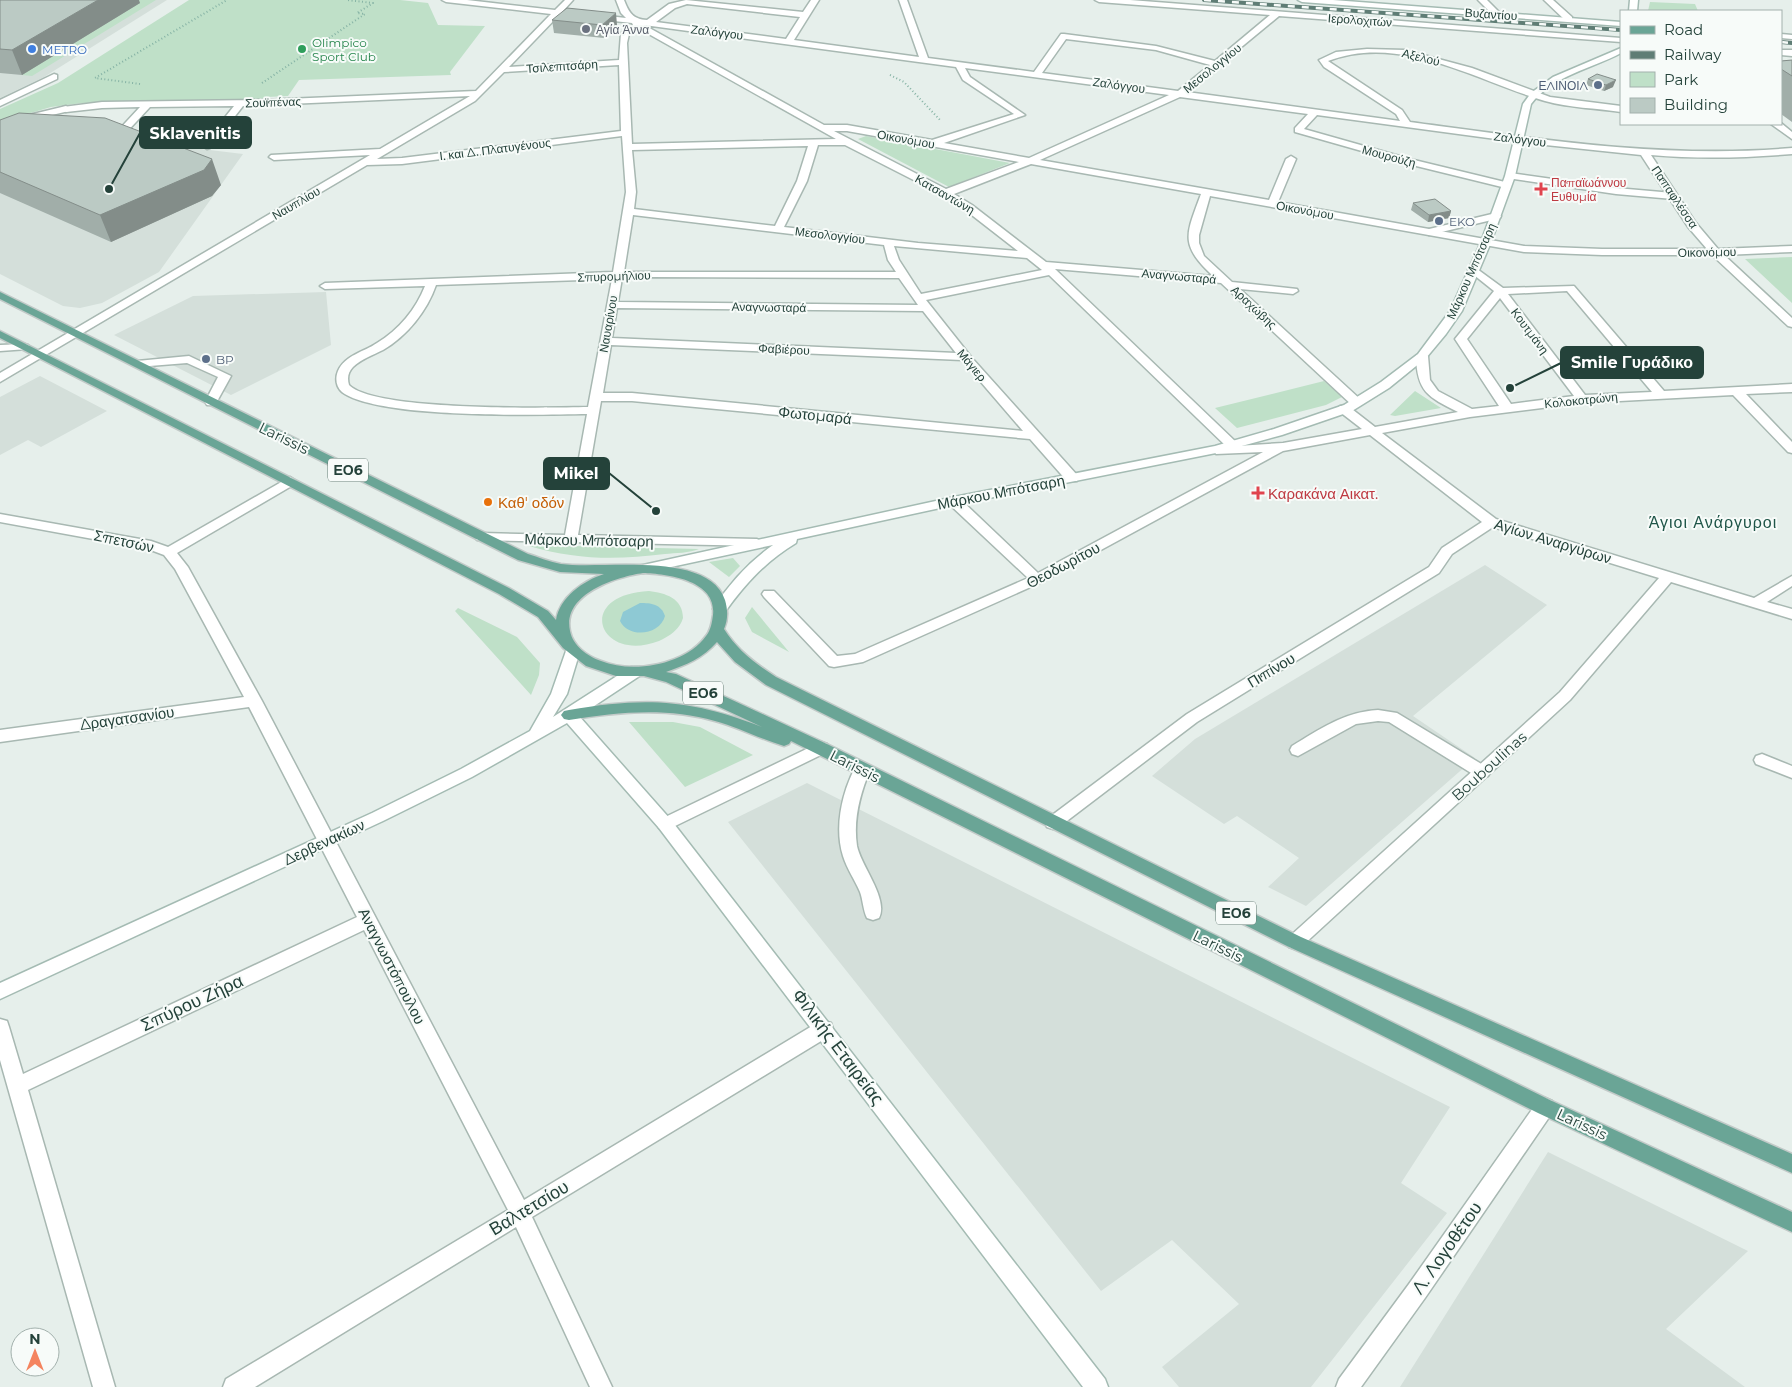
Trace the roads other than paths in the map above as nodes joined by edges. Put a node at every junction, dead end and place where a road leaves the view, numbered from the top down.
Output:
1 (446, 0) edge
2 (569, 0) edge
3 (620, 0) edge
4 (815, 0) edge
5 (903, 0) edge
6 (1099, 0) edge
7 (1302, 0) edge
8 (1482, 0) edge
9 (1548, 0) edge
10 (1358, 2) edge
11 (558, 12) junction
12 (1278, 13) junction
13 (1497, 14) junction
14 (806, 15) junction
15 (1569, 19) junction
16 (640, 23) junction
17 (1620, 24) edge
18 (1620, 40) edge
19 (788, 41) junction
20 (1620, 50) edge
21 (924, 58) junction
22 (623, 62) junction
23 (959, 63) junction
24 (1218, 64) junction
25 (502, 70) junction
26 (1037, 74) junction
27 (54, 77) dead end
28 (479, 93) junction
29 (1181, 93) junction
30 (1533, 95) junction
31 (0, 103) edge
32 (241, 103) junction
33 (147, 104) junction
34 (1620, 109) edge
35 (1316, 111) junction
36 (1407, 124) junction
37 (1777, 125) edge
38 (822, 128) junction
39 (0, 129) edge
40 (626, 133) junction
41 (119, 135) edge
42 (1792, 136) edge
43 (1518, 139) junction
44 (814, 142) junction
45 (847, 142) junction
46 (931, 143) junction
47 (207, 146) dead end
48 (627, 147) junction
49 (1792, 151) edge
50 (381, 152) junction
51 (1645, 153) junction
52 (274, 157) dead end
53 (1291, 158) dead end
54 (1029, 161) junction
55 (365, 162) junction
56 (1508, 181) junction
57 (946, 193) junction
58 (1206, 193) junction
59 (1673, 196) junction
60 (1272, 204) junction
61 (629, 212) junction
62 (1496, 216) junction
63 (778, 229) junction
64 (1429, 232) junction
65 (888, 242) junction
66 (1486, 242) junction
67 (1792, 249) edge
68 (1715, 252) junction
69 (1031, 255) junction
70 (1047, 268) junction
71 (1474, 269) junction
72 (617, 275) junction
73 (902, 275) junction
74 (432, 282) junction
75 (1228, 282) junction
76 (325, 286) dead end
77 (1293, 291) dead end
78 (1500, 291) junction
79 (0, 295) edge
80 (924, 303) junction
81 (612, 305) junction
82 (1792, 324) edge
83 (74, 333) junction
84 (0, 334) edge
85 (605, 341) junction
86 (24, 347) junction
87 (0, 348) edge
88 (38, 354) junction
89 (1422, 356) junction
90 (964, 357) junction
91 (137, 364) junction
92 (0, 378) edge
93 (1792, 388) edge
94 (1735, 390) junction
95 (1659, 393) junction
96 (595, 397) junction
97 (1582, 399) junction
98 (211, 402) junction
99 (1357, 403) junction
100 (1507, 408) junction
101 (1344, 409) junction
102 (594, 410) junction
103 (1470, 413) junction
104 (1371, 431) junction
105 (1034, 436) junction
106 (1232, 445) junction
107 (1283, 447) junction
108 (1792, 449) edge
109 (1197, 453) junction
110 (1072, 478) junction
111 (290, 482) junction
112 (954, 501) junction
113 (0, 518) edge
114 (1491, 522) junction
115 (806, 532) junction
116 (482, 538) junction
117 (571, 540) junction
118 (756, 543) junction
119 (169, 552) junction
120 (637, 569) junction
121 (1668, 576) junction
122 (1037, 579) junction
123 (1792, 580) edge
124 (769, 594) dead end
125 (1755, 602) junction
126 (720, 609) junction
127 (1792, 614) edge
128 (717, 630) junction
129 (571, 648) junction
130 (640, 671) junction
131 (254, 701) junction
132 (568, 715) junction
133 (534, 735) junction
134 (0, 736) edge
135 (821, 748) junction
136 (1298, 750) dead end
137 (1762, 760) dead end
138 (862, 770) junction
139 (1482, 772) junction
140 (1792, 772) edge
141 (1053, 822) junction
142 (665, 824) junction
143 (327, 841) junction
144 (873, 913) dead end
145 (368, 920) junction
146 (1295, 942) junction
147 (0, 991) edge
148 (0, 1027) edge
149 (824, 1029) junction
150 (17, 1086) junction
151 (1545, 1107) junction
152 (1792, 1164) edge
153 (520, 1214) junction
154 (1792, 1222) edge
155 (104, 1387) edge
156 (234, 1387) edge
157 (601, 1387) edge
158 (1097, 1387) edge
159 (1348, 1387) edge

1 - 11 street, Ζαλόγγου
2 - 11 street, Ναυπλίου
3 - 16 street
4 - 14 street
5 - 21 street
6 - 12 street, Ιερολοχιτών
7 - 10 street, Βυζαντίου
8 - 13 street
9 - 15 street
10 - 13 street, Βυζαντίου
11 - 16 street, Ζαλόγγου
11 - 25 street, Ναυπλίου
12 - 18 street, Ιερολοχιτών
12 - 24 street, Μεσολογγίου
13 - 15 street, Βυζαντίου
14 - 16 street
14 - 19 street
15 - 17 street, Βυζαντίου
16 - 19 street, Ζαλόγγου
16 - 22 street, Ναυαρίνου
16 - 38 street, Κατσαντώνη
19 - 21 street, Ζαλόγγου
20 - 30 street
21 - 23 street, Ζαλόγγου
22 - 25 street, Τσιλεπιτσάρη
22 - 40 street, Ναυαρίνου
23 - 26 street, Ζαλόγγου
23 - 46 street
24 - 26 street
24 - 29 street, Μεσολογγίου
25 - 28 street, Ναυπλίου
26 - 29 street, Ζαλόγγου
27 - 31 street
28 - 32 street, Σουϊπένας
28 - 50 street, Ναυπλίου
29 - 35 street, Ζαλόγγου
29 - 54 street, Μεσολογγίου
30 - 34 street, Αξελού
30 - 36 street, Αξελού
30 - 43 street, Μάρκου Μπότσαρη
32 - 33 street, Σουϊπένας
32 - 47 street
33 - 39 street, Σουϊπένας
33 - 41 street
35 - 36 street, Ζαλόγγου
35 - 56 street, Μουρούζη
36 - 43 street, Ζαλόγγου
37 - 42 street
38 - 45 street, Κατσαντώνη
38 - 46 street, Οικονόμου
40 - 48 street, Ναυαρίνου
40 - 55 street, Ι. και Δ. Πλατυγένους
43 - 51 street, Ζαλόγγου
43 - 56 street, Μάρκου Μπότσαρη
44 - 45 street
44 - 48 street
44 - 63 street
45 - 57 street, Κατσαντώνη
46 - 54 street, Οικονόμου
48 - 61 street, Ναυαρίνου
49 - 51 street, Ζαλόγγου
50 - 52 street
50 - 55 street, Ναυπλίου
51 - 59 street, Παπαφλέσσα
53 - 60 street
54 - 57 street, Μεσολογγίου
54 - 58 street, Οικονόμου
55 - 83 street, Ναυπλίου
56 - 59 street
56 - 62 street, Μάρκου Μπότσαρη
57 - 69 street, Κατσαντώνη
58 - 60 street, Οικονόμου
58 - 75 street, Αραχώβης
59 - 68 street, Παπαφλέσσα
60 - 64 street, Οικονόμου
61 - 63 street, Μεσολογγίου
61 - 72 street, Ναυαρίνου
62 - 64 street
62 - 66 street, Μάρκου Μπότσαρη
63 - 65 street, Μεσολογγίου
64 - 66 street, Οικονόμου
65 - 69 street, Μεσολογγίου
65 - 73 street, Μάγιερ
66 - 68 street, Οικονόμου
66 - 71 street, Μάρκου Μπότσαρη
67 - 68 street, Οικονόμου
68 - 82 street, Παπαφλέσσα
69 - 70 street, Κατσαντώνη
70 - 75 street, Αναγνωσταρά
70 - 80 street, Αναγνωσταρά
70 - 106 street, Κατσαντώνη
71 - 78 street, Κουτμάνη
71 - 89 street, Μάρκου Μπότσαρη
72 - 73 street, Σπυρομήλιου
72 - 74 street, Σπυρομήλιου
72 - 81 street, Ναυαρίνου
73 - 80 street, Μάγιερ
74 - 76 street, Σπυρομήλιου
74 - 102 street
75 - 77 street, Αναγνωσταρά
75 - 99 street, Αραχώβης
78 - 95 street
78 - 97 street, Κουτμάνη
78 - 100 street
79 - 83 main road, Larissis / ΕΟ6
80 - 81 street, Αναγνωσταρά
80 - 90 street, Μάγιερ
81 - 85 street, Ναυαρίνου
83 - 88 street, Ναυπλίου
83 - 91 main road, Larissis / ΕΟ6
84 - 86 main road, ΕΟ6
85 - 90 street, Φαβιέρου
85 - 96 street, Ναυαρίνου
86 - 87 street
86 - 88 main road, ΕΟ6
88 - 92 street, Ναυπλίου
88 - 111 main road, ΕΟ6
89 - 99 street, Μάρκου Μπότσαρη
89 - 103 street
90 - 105 street, Μάγιερ
91 - 98 main road, Larissis / ΕΟ6
91 - 98 street
93 - 94 street, Κολοκοτρώνη
94 - 95 street, Κολοκοτρώνη
94 - 108 street
95 - 97 street, Κολοκοτρώνη
96 - 102 street, Ναυαρίνου
96 - 105 street, Φωτομαρά
97 - 100 street, Κολοκοτρώνη
98 - 116 main road, Larissis / ΕΟ6
99 - 101 street, Μάρκου Μπότσαρη
100 - 103 street, Κολοκοτρώνη
101 - 104 street, Αγίων Αναργύρων
101 - 106 street, Μάρκου Μπότσαρη
102 - 117 street, Ναυαρίνου
103 - 104 street, Κολοκοτρώνη
104 - 107 street, Μάρκου Μπότσαρη
104 - 114 street, Αγίων Αναργύρων
105 - 110 street, Μάγιερ
106 - 109 street, Μάρκου Μπότσαρη
107 - 109 street, Μάρκου Μπότσαρη
107 - 122 street, Θεοδωρίτου
109 - 110 street, Μάρκου Μπότσαρη
110 - 112 street, Μάρκου Μπότσαρη
111 - 119 street, Σπετσών
111 - 129 main road, ΕΟ6
112 - 115 street, Μάρκου Μπότσαρη
112 - 122 street
113 - 119 street, Σπετσών
114 - 121 street, Αγίων Αναργύρων
114 - 141 street, Πιπίνου
115 - 118 street, Μάρκου Μπότσαρη
115 - 126 street
116 - 117 street, Μάρκου Μπότσαρη
116 - 120 main road, Larissis / ΕΟ6
117 - 118 street, Μάρκου Μπότσαρη
118 - 120 street
119 - 131 street, Αναγνωστόπουλου
120 - 126 main road, ΕΟ6
120 - 129 main road, ΕΟ6
121 - 125 street, Αγίων Αναργύρων
121 - 139 street, Bouboulinas
122 - 124 street, Θεοδωρίτου
123 - 125 street
125 - 127 street, Αγίων Αναργύρων
126 - 128 main road
128 - 130 main road, ΕΟ6
128 - 141 main road, ΕΟ6
129 - 130 main road, ΕΟ6
129 - 133 street
130 - 132 street, Δερβενακίων
130 - 135 main road, Larissis / ΕΟ6
131 - 134 street, Δραγατσανίου
131 - 143 street, Αναγνωστόπουλου
132 - 133 street, Δερβενακίων
132 - 135 main road
132 - 142 street, Φιλικής Εταιρείας
133 - 143 street, Δερβενακίων
135 - 138 main road, Larissis / ΕΟ6
135 - 142 street
136 - 139 street
137 - 140 street
138 - 144 street
138 - 151 main road, Larissis / ΕΟ6
139 - 146 street, Bouboulinas
141 - 146 main road, ΕΟ6
142 - 149 street, Φιλικής Εταιρείας
143 - 145 street, Αναγνωστόπουλου
143 - 147 street, Δερβενακίων
145 - 150 street, Σπύρου Ζήρα
145 - 153 street, Αναγνωστόπουλου
146 - 152 main road, ΕΟ6
148 - 150 street
149 - 153 street, Βαλτετσίου
149 - 158 street, Φιλικής Εταιρείας
150 - 155 street
151 - 154 main road, Larissis / ΕΟ6
151 - 159 street, Λ. Λογοθέτου
153 - 156 street, Βαλτετσίου
153 - 157 street, Αναγνωστόπουλου

